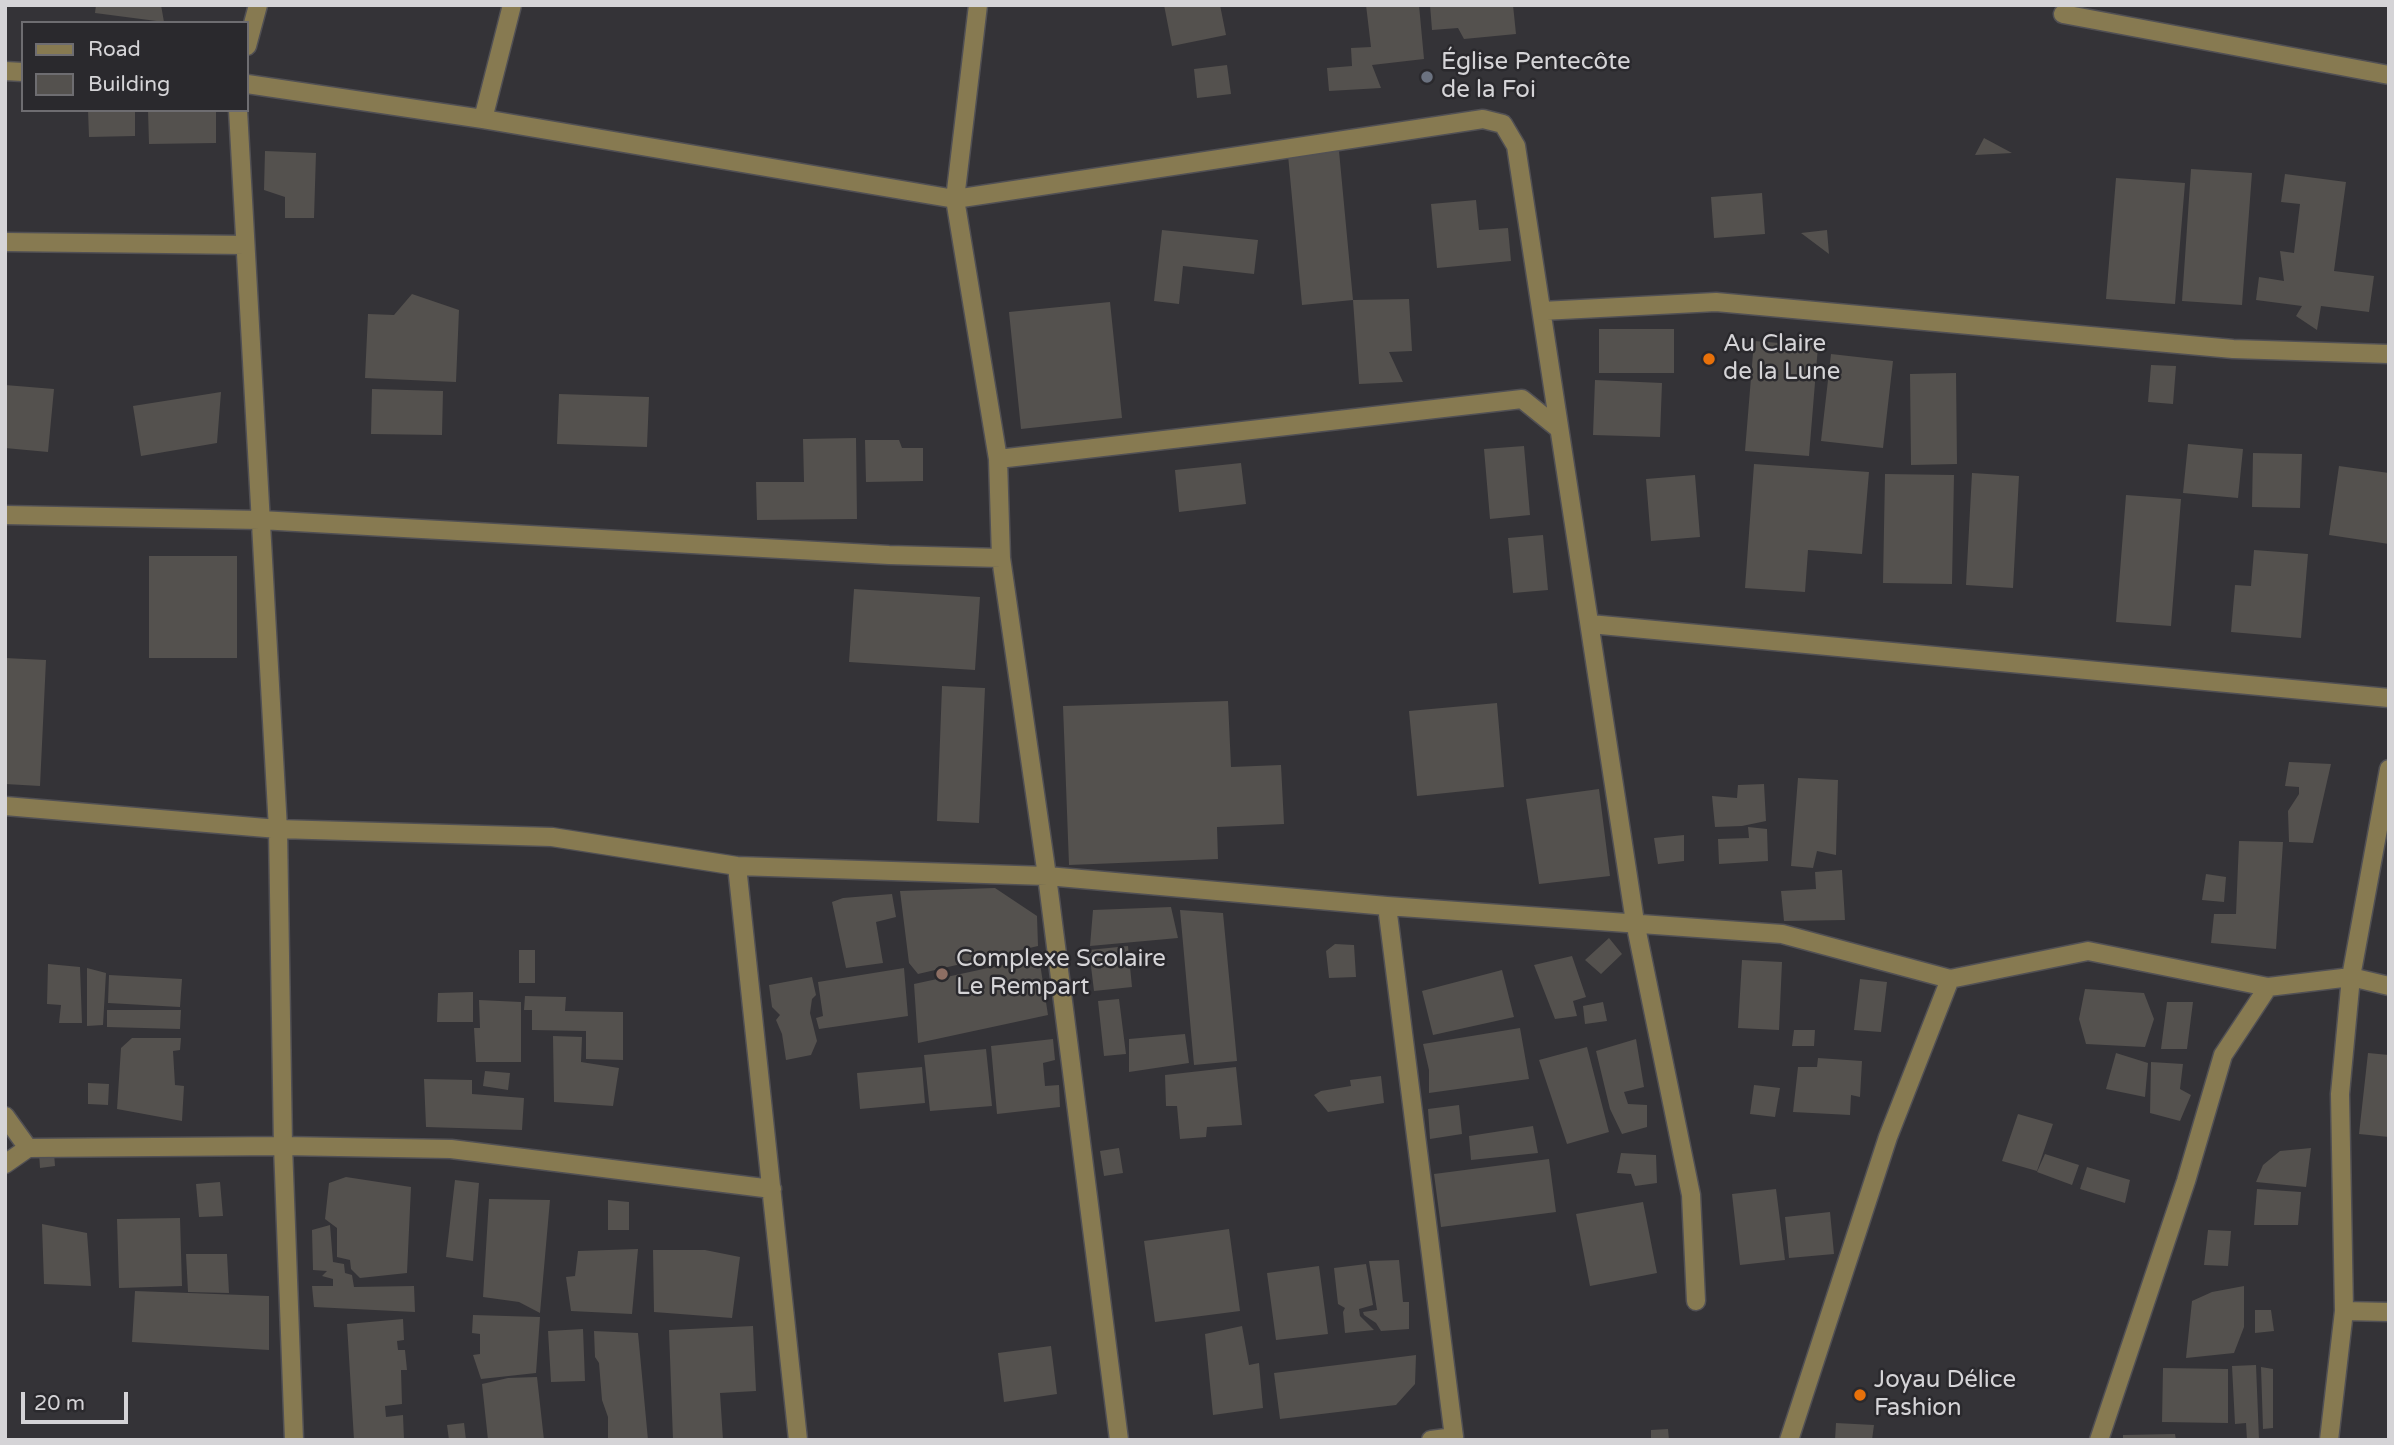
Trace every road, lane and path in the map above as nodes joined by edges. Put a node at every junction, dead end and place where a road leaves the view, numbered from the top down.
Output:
1 (258, 5) edge
2 (512, 5) edge
3 (978, 5) edge
4 (2063, 13) dead end
5 (248, 42) edge
6 (2389, 75) edge
7 (248, 83) edge
8 (238, 112) edge
9 (483, 119) junction
10 (955, 199) junction
11 (5, 242) edge
12 (245, 245) junction
13 (1542, 311) junction
14 (2389, 354) edge
15 (1558, 428) junction
16 (998, 459) junction
17 (5, 515) edge
18 (260, 520) junction
19 (1001, 558) junction
20 (1590, 624) junction
21 (2389, 698) edge
22 (2389, 769) edge
23 (5, 806) edge
24 (278, 829) junction
25 (737, 866) junction
26 (1047, 876) junction
27 (1387, 906) junction
28 (1635, 922) junction
29 (2351, 977) junction
30 (1950, 979) junction
31 (2389, 986) edge
32 (2268, 987) junction
33 (5, 1116) edge
34 (283, 1146) junction
35 (28, 1148) junction
36 (5, 1164) edge
37 (772, 1189) junction
38 (1696, 1301) dead end
39 (2344, 1311) junction
40 (2389, 1312) edge
41 (294, 1440) edge
42 (798, 1440) edge
43 (1119, 1440) edge
44 (1432, 1440) edge
45 (1789, 1440) edge
46 (2099, 1440) edge
47 (2329, 1440) edge

1 - 5 street
2 - 9 street
3 - 10 street
4 - 6 street
7 - 9 street
8 - 12 street
9 - 10 street
10 - 13 street
10 - 16 street
11 - 12 street
12 - 18 street
13 - 14 street
13 - 15 street
15 - 16 street
15 - 20 street
16 - 19 street
17 - 18 street
18 - 19 street
18 - 24 street
19 - 26 street
20 - 21 street
20 - 28 street
22 - 29 street
23 - 24 street
24 - 25 street
24 - 34 street
25 - 26 street
25 - 37 street
26 - 27 street
26 - 43 street
27 - 28 street
27 - 44 street
28 - 30 street
28 - 38 street
29 - 31 street
29 - 32 street
29 - 39 street
30 - 32 street
30 - 45 street
32 - 46 street
33 - 35 street
34 - 35 street
34 - 37 street
34 - 41 street
35 - 36 street
37 - 42 street
39 - 40 street
39 - 47 street

